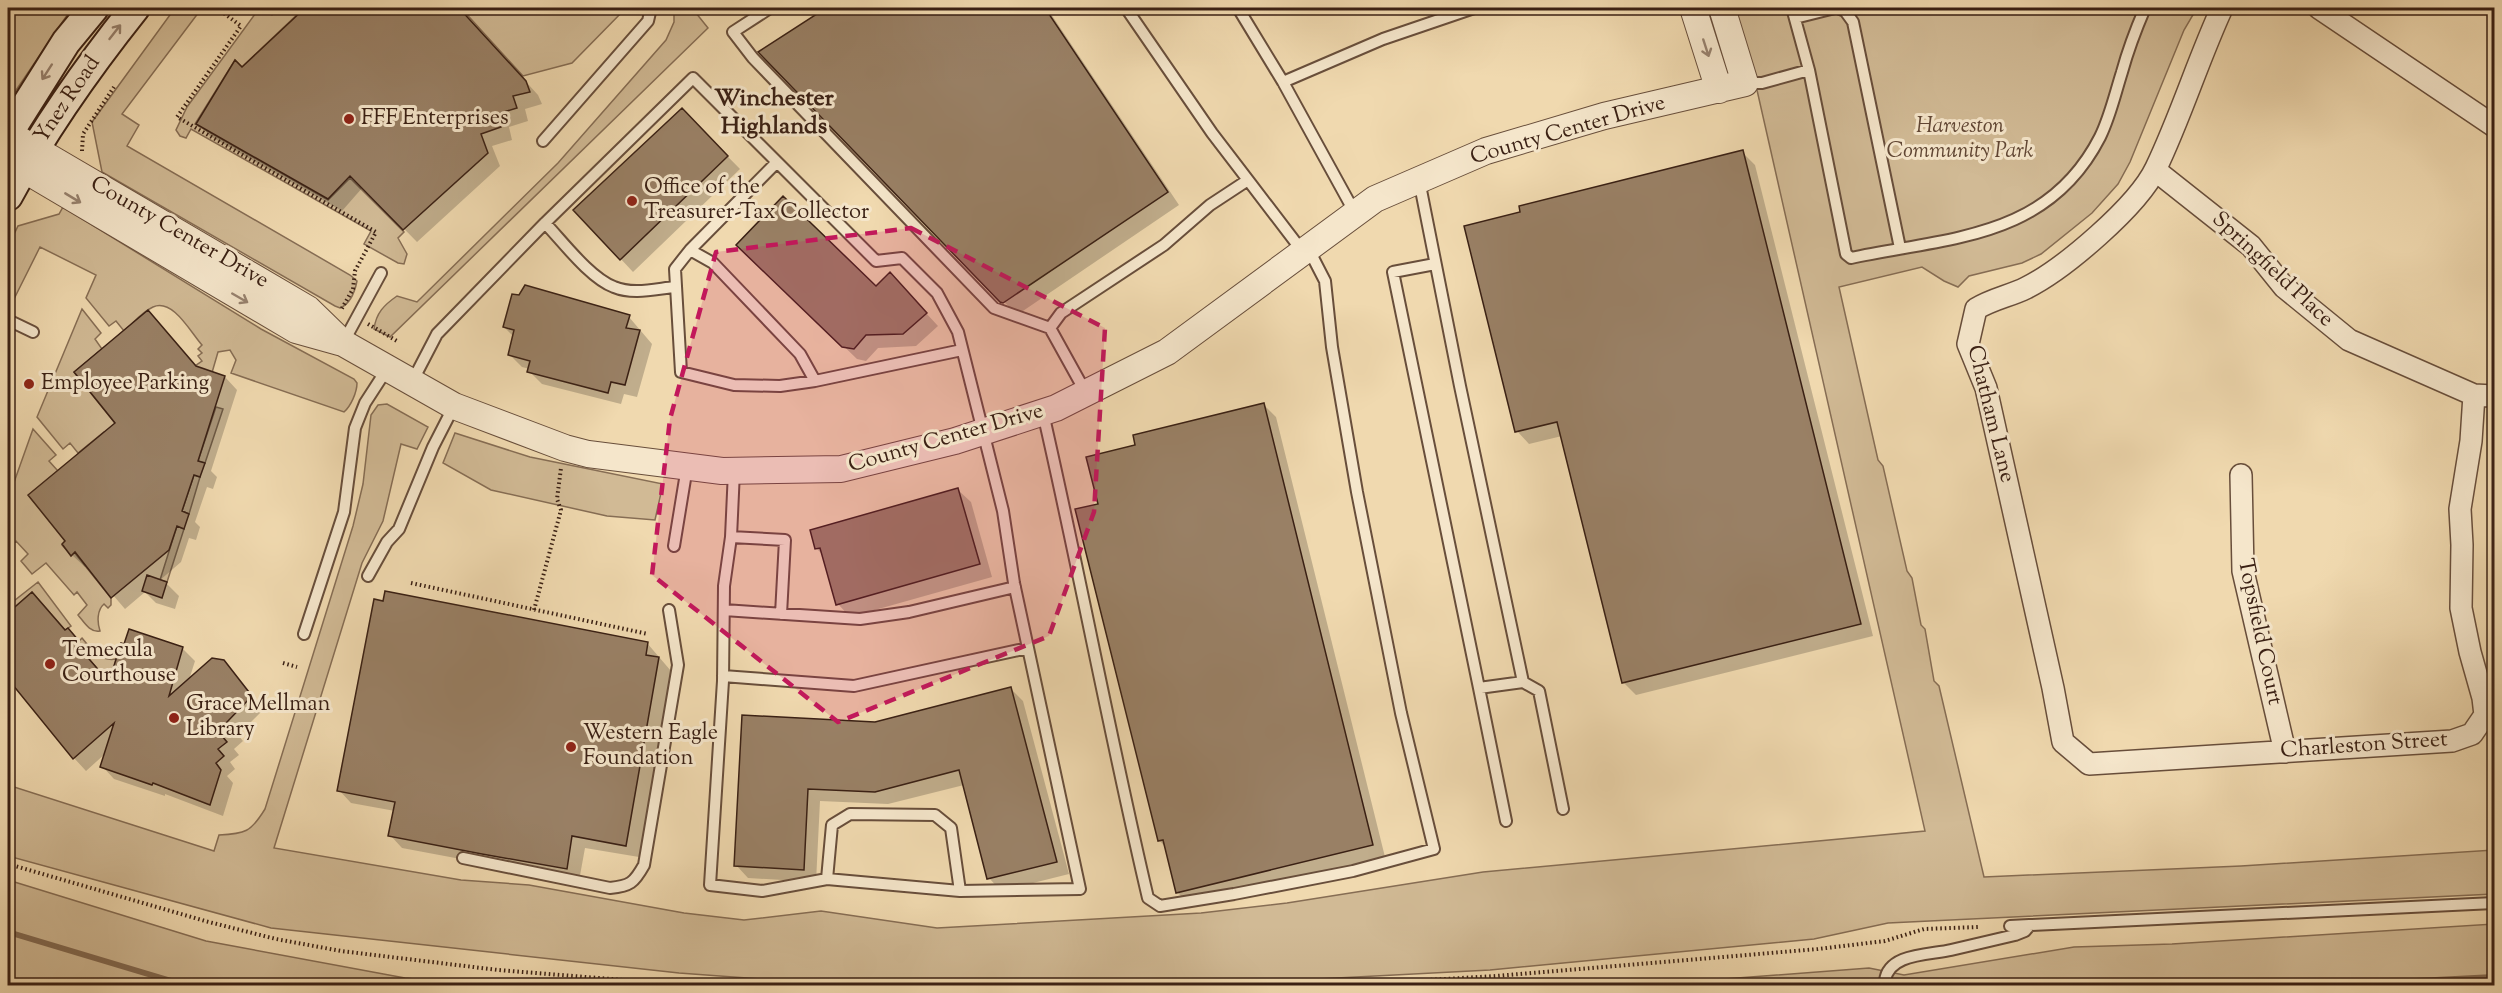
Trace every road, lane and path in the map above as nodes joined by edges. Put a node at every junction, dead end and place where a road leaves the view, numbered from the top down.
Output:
1 (94, 8) edge
2 (135, 8) edge
3 (217, 8) edge
4 (651, 8) edge
5 (770, 8) edge
6 (1126, 8) edge
7 (1238, 8) edge
8 (1474, 8) edge
9 (1693, 8) edge
10 (1722, 8) edge
11 (1837, 8) edge
12 (2145, 8) edge
13 (2222, 8) edge
14 (2319, 8) edge
15 (1793, 13) edge
16 (1809, 70) junction
17 (1283, 81) junction
18 (1745, 83) junction
19 (1719, 90) junction
20 (2494, 126) edge
21 (8, 133) edge
22 (543, 141) dead end
23 (22, 159) edge
24 (777, 162) junction
25 (2155, 170) junction
26 (1248, 180) junction
27 (1419, 180) junction
28 (8, 196) edge
29 (1355, 214) junction
30 (545, 223) junction
31 (1900, 248) junction
32 (690, 249) junction
33 (1305, 250) junction
34 (1435, 264) junction
35 (381, 273) dead end
36 (675, 287) junction
37 (341, 310) dead end
38 (8, 320) edge
39 (1050, 327) junction
40 (33, 332) dead end
41 (342, 343) junction
42 (962, 350) junction
43 (387, 369) junction
44 (815, 381) junction
45 (412, 383) junction
46 (1086, 393) junction
47 (2484, 396) edge
48 (454, 406) junction
49 (1042, 412) junction
50 (982, 433) junction
51 (565, 448) junction
52 (687, 466) junction
53 (734, 470) junction
54 (2241, 475) dead end
55 (731, 537) junction
56 (674, 546) dead end
57 (368, 576) dead end
58 (411, 583) dead end
59 (1015, 587) junction
60 (669, 609) dead end
61 (534, 610) junction
62 (724, 610) junction
63 (781, 614) junction
64 (304, 634) dead end
65 (648, 634) dead end
66 (1028, 648) junction
67 (283, 663) dead end
68 (297, 667) dead end
69 (723, 676) junction
70 (1523, 682) junction
71 (1479, 688) junction
72 (2285, 752) junction
73 (2088, 764) joint
74 (1563, 809) dead end
75 (1506, 821) dead end
76 (463, 858) dead end
77 (8, 864) edge
78 (827, 879) junction
79 (960, 891) junction
80 (2494, 903) edge
81 (2030, 925) junction
82 (2010, 926) joint
83 (1885, 981) dead end
84 (699, 986) edge
85 (1323, 986) edge

1 -> 21 main road, Ynez Road
23 -> 2 main road, Ynez Road
3 - 37 path
4 - 22 lane
5 - 39 lane
6 - 26 lane
7 - 17 lane
8 - 17 lane
9 -> 19 street
10 - 18 street
11 - 15 lane
11 - 31 lane
12 - 31 lane
13 - 25 street, Chatham Lane
14 - 20 street
15 - 16 lane
16 - 18 lane
16 - 31 lane
17 - 29 lane
18 - 19 street, County Center Drive
19 - 27 street, County Center Drive
21 - 23 street, County Center Drive
23 - 28 main road, Ynez Road
23 - 41 street, County Center Drive
24 - 30 lane
24 - 32 lane
24 - 42 lane
25 - 47 street, Springfield Place
25 - 73 street, Chatham Lane
26 - 33 lane
26 - 39 lane
27 - 29 street, County Center Drive
27 - 34 lane
29 - 33 street, County Center Drive
30 - 36 lane
30 - 45 lane
32 - 36 lane
32 - 44 lane
33 - 46 street, County Center Drive
33 - 49 lane
34 - 70 lane
34 - 71 lane
35 - 41 lane
36 - 44 lane
38 - 40 lane
39 - 46 lane
41 - 43 street, County Center Drive
42 - 44 lane
42 - 50 lane
43 - 45 street, County Center Drive
43 - 64 lane
45 - 48 street, County Center Drive
46 - 49 street, County Center Drive
47 - 72 street, Charleston Street
48 - 51 street, County Center Drive
48 - 57 lane
49 - 50 street, County Center Drive
50 - 53 street, County Center Drive
50 - 59 lane
51 - 52 street, County Center Drive
51 - 61 path
52 - 53 street, County Center Drive
52 - 56 lane
53 - 55 lane
54 - 72 street, Topsfield Court
55 - 62 lane
55 - 63 lane
58 - 61 path
59 - 63 lane
59 - 66 lane
60 - 76 lane
61 - 65 path
62 - 63 lane
62 - 69 lane
66 - 69 lane
66 - 79 lane
67 - 68 path
69 - 78 lane
70 - 71 lane
70 - 74 lane
71 - 75 lane
72 - 73 street, Charleston Street
77 - 84 path
78 - 79 lane
78 - 79 lane
80 - 81 lane
81 - 82 lane
81 - 83 lane
82 - 85 path

